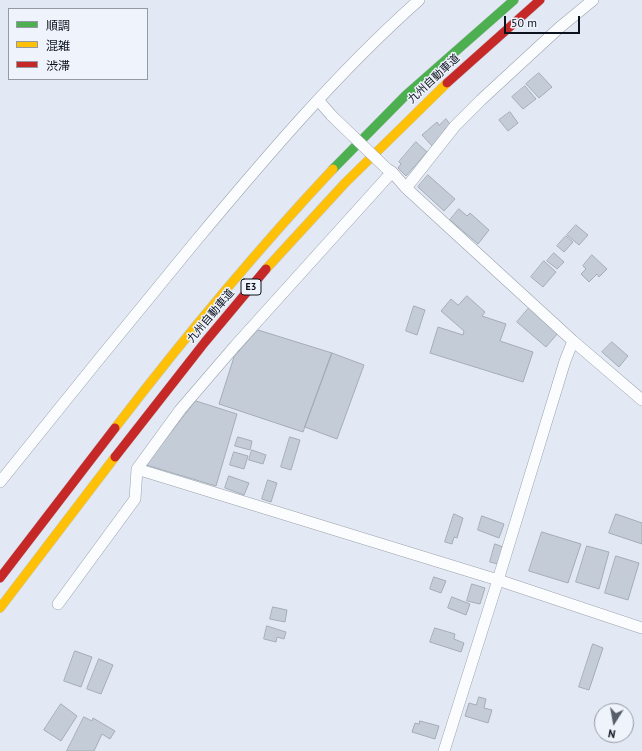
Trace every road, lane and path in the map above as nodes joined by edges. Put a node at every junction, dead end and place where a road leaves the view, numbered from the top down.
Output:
1 (419, 0) edge
2 (514, 0) edge
3 (540, 0) edge
4 (593, 0) edge
5 (318, 100) junction
6 (389, 170) junction
7 (406, 188) junction
8 (573, 341) junction
9 (642, 400) edge
10 (137, 469) junction
11 (0, 482) edge
12 (0, 578) edge
13 (498, 580) junction
14 (58, 604) dead end
15 (0, 608) edge
16 (642, 628) edge
17 (444, 751) edge

1 - 5 street
2 - 12 highway, 九州自動車道 / E3
3 - 15 highway, 九州自動車道 / E3
4 - 7 street
5 - 6 street, bridge
5 - 11 street
6 - 7 street
6 - 10 street
7 - 8 street
8 - 9 street
8 - 13 street
10 - 13 street
10 - 14 street
13 - 16 street
13 - 17 street

